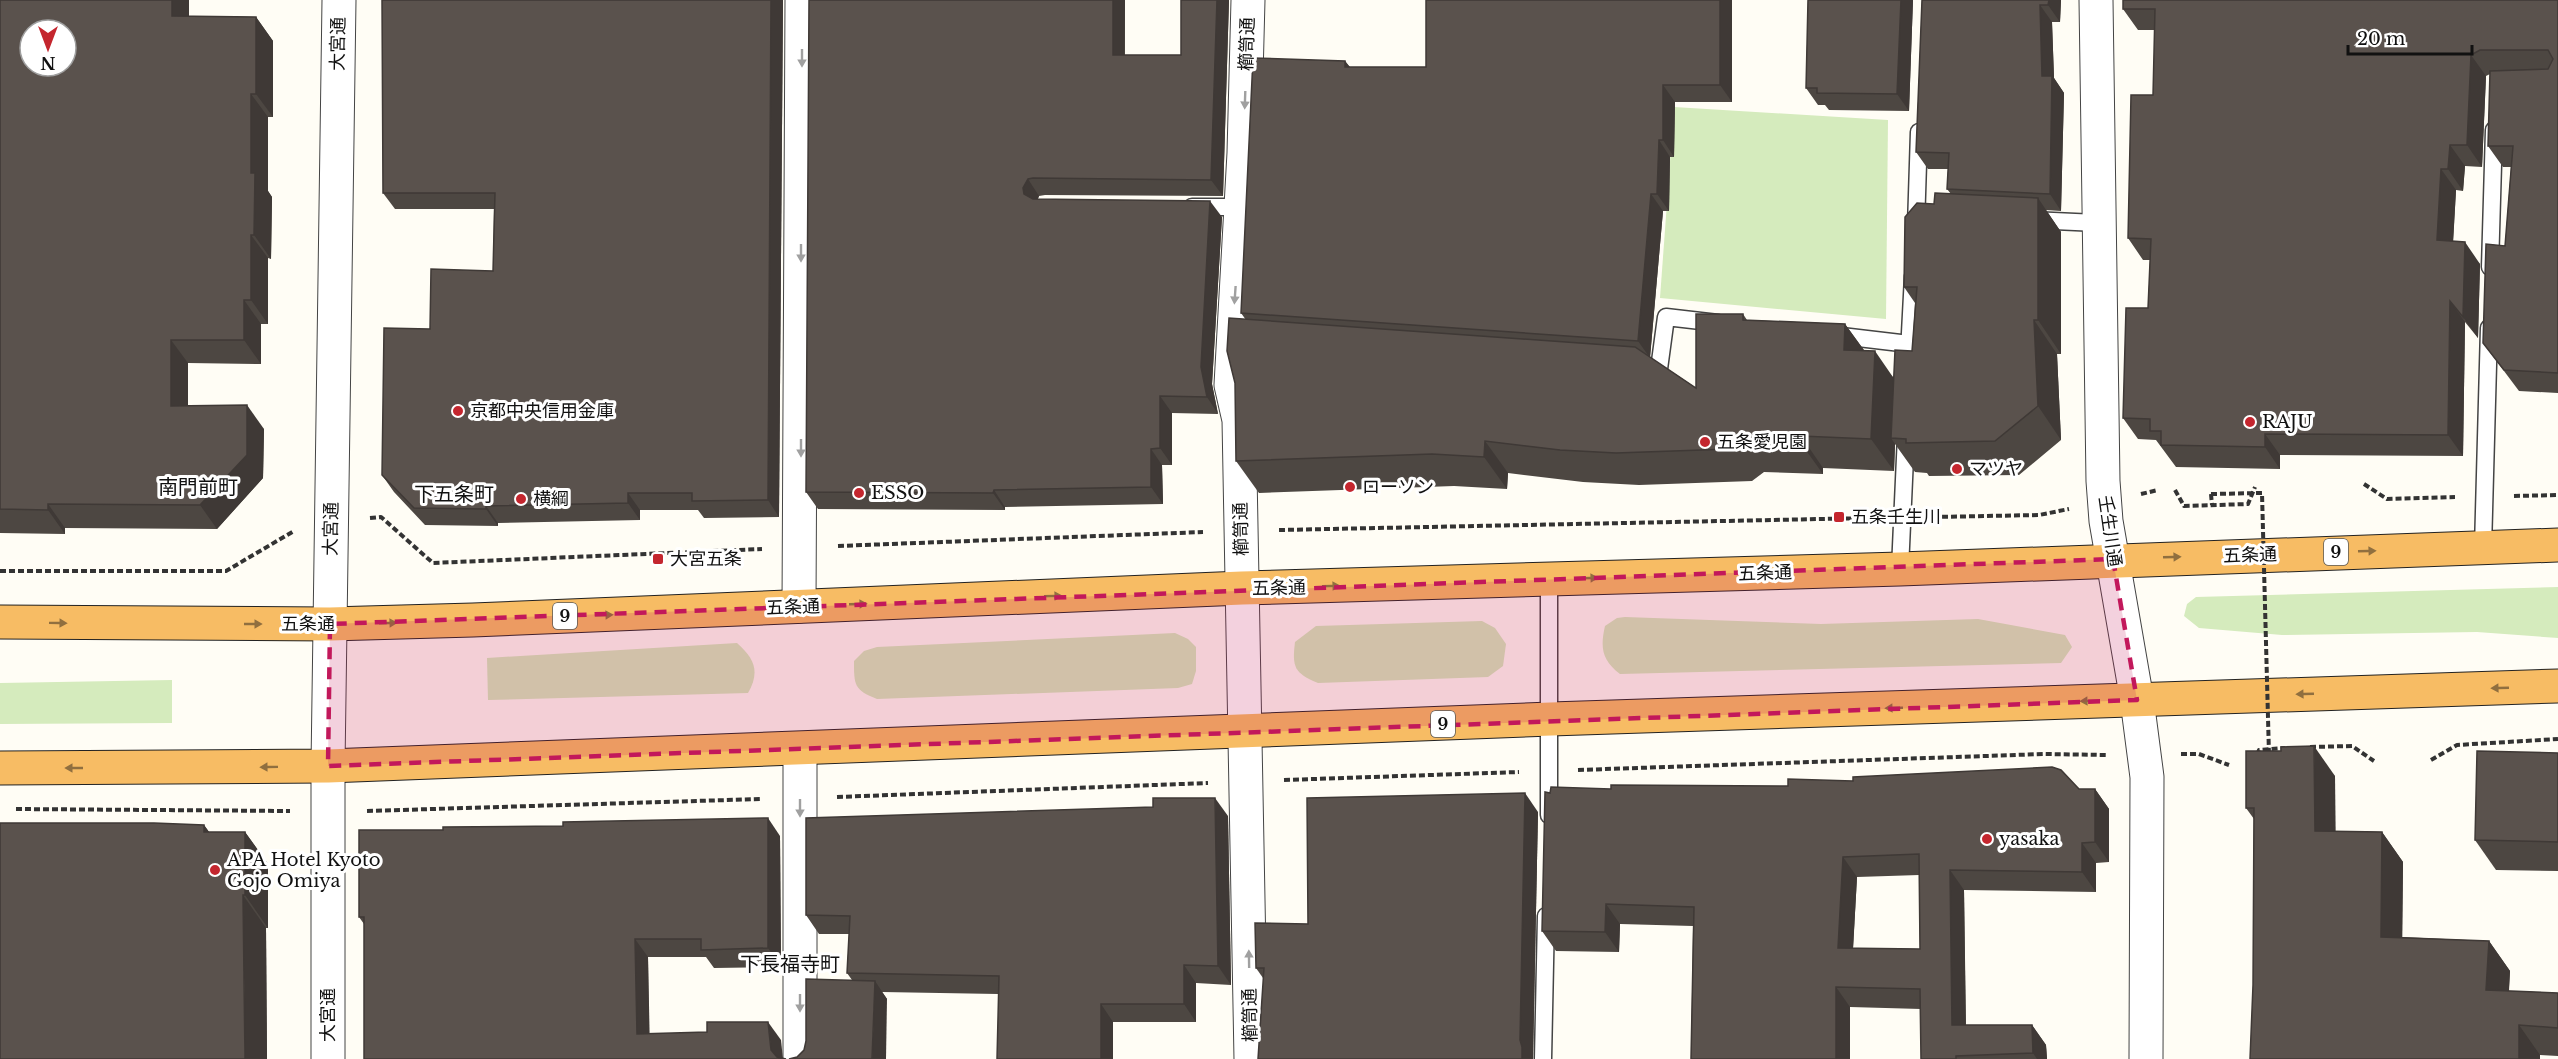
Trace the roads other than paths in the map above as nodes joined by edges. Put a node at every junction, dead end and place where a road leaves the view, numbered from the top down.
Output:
1 (339, 0) edge
2 (802, 0) edge
3 (1248, 0) edge
4 (2096, 0) edge
5 (2494, 117) edge
6 (1920, 119) edge
7 (1170, 206) edge
8 (1239, 207) junction
9 (2019, 219) edge
10 (2097, 223) junction
11 (1915, 238) edge
12 (1914, 261) edge
13 (2490, 281) edge
14 (2489, 316) edge
15 (1736, 325) edge
16 (1817, 334) edge
17 (1910, 344) junction
18 (1623, 367) edge
19 (1908, 367) edge
20 (1906, 414) edge
21 (2558, 544) edge
22 (2483, 548) junction
23 (2113, 559) junction
24 (1900, 569) junction
25 (1549, 579) junction
26 (1242, 588) junction
27 (799, 606) junction
28 (0, 622) edge
29 (330, 624) junction
30 (2558, 686) edge
31 (2137, 700) junction
32 (1551, 719) junction
33 (1245, 732) junction
34 (800, 750) junction
35 (328, 766) junction
36 (0, 768) edge
37 (1549, 831) edge
38 (1547, 903) edge
39 (328, 1059) edge
40 (800, 1059) edge
41 (1251, 1059) edge
42 (1543, 1059) edge
43 (2146, 1059) edge

1 - 29 street, 大宮通
2 -> 27 street
3 -> 8 street, 櫛笥通
4 - 10 street, 壬生川通
5 - 13 lane
6 - 11 lane
7 - 8 lane
8 -> 26 street, 櫛笥通
9 - 10 lane
10 - 23 street, 壬生川通
12 - 17 lane
14 - 22 lane
15 - 18 lane
16 - 17 lane
17 - 19 lane
20 - 24 lane
21 - 22 highway, 五条通 / 9
23 -> 22 highway, 五条通 / 9
23 - 24 highway, 五条通 / 9
23 - 31 street, 壬生川通
25 -> 24 highway, 五条通 / 9
26 -> 25 highway, 五条通 / 9
25 - 32 lane
27 -> 26 highway, 五条通 / 9
26 - 33 street, 櫛笥通
29 -> 27 highway, 五条通 / 9
28 -> 29 highway, 五条通 / 9
29 - 35 street, 大宮通
30 -> 31 highway, 9
31 -> 32 highway, 9
31 - 43 street, 壬生川通
32 - 33 highway, 9
32 - 37 lane
33 - 34 highway, 9
41 -> 33 street, 櫛笥通
34 - 35 highway, 9
34 -> 40 street
35 -> 36 highway, 9
35 - 39 street, 大宮通
38 - 42 lane

